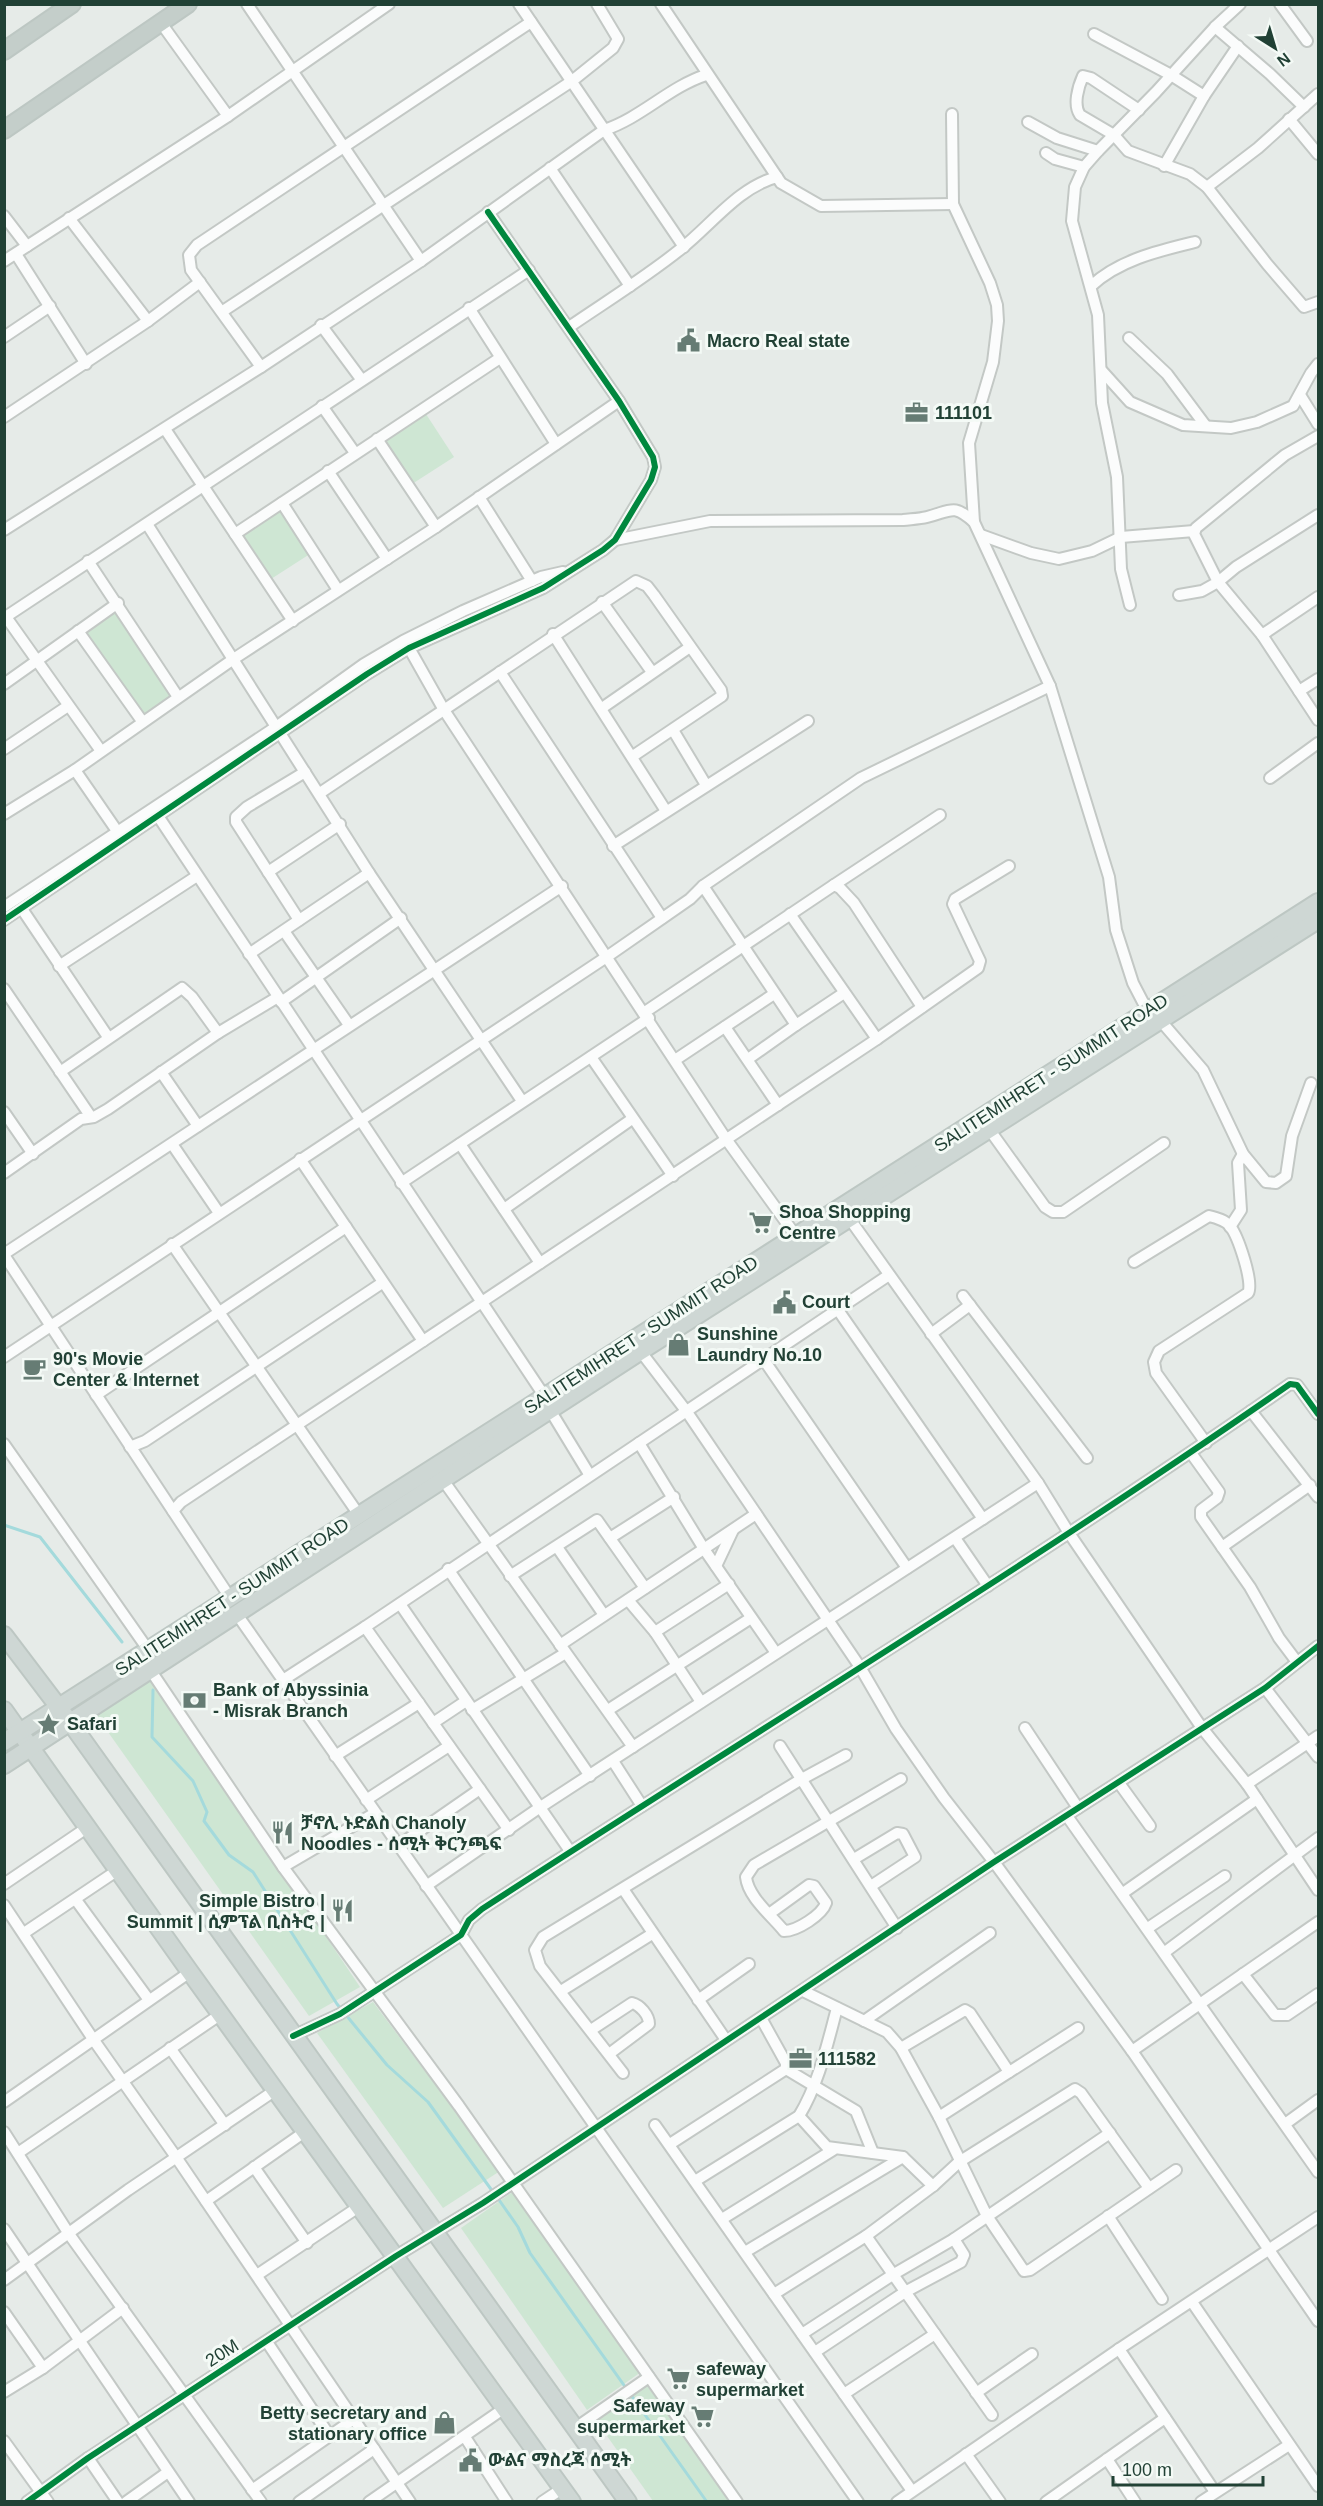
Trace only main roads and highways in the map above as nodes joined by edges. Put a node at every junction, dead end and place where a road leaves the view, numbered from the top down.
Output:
1 (72, 4) edge
2 (188, 4) edge
3 (4, 51) edge
4 (4, 130) edge
5 (1318, 902) edge
6 (1318, 920) edge
7 (1280, 936) junction
8 (1150, 1017) junction
9 (636, 1345) junction
10 (548, 1403) junction
11 (229, 1611) junction
12 (4, 1635) edge
13 (58, 1706) junction
14 (4, 1710) edge
15 (70, 1722) junction
16 (20, 1732) junction
17 (4, 1742) edge
18 (31, 1747) junction
19 (4, 1765) edge
20 (568, 2495) edge
21 (628, 2502) edge

1 - 3 highway
2 - 4 highway
5 - 7 main road
6 - 7 main road
7 - 8 main road, SALITEMIHRET - SUMMIT ROAD
8 - 9 main road, SALITEMIHRET - SUMMIT ROAD
8 - 9 main road
9 - 10 main road, SALITEMIHRET - SUMMIT ROAD
10 - 11 main road
10 - 11 main road, SALITEMIHRET - SUMMIT ROAD
11 - 13 main road, SALITEMIHRET - SUMMIT ROAD
11 - 15 main road, SALITEMIHRET - SUMMIT ROAD
12 - 13 main road
13 - 15 main road
13 - 16 main road
14 - 16 main road
15 - 18 main road, SALITEMIHRET - SUMMIT ROAD
15 - 21 main road
16 - 17 main road
16 - 18 main road
18 - 19 main road, SALITEMIHRET - SUMMIT ROAD
18 - 20 main road

